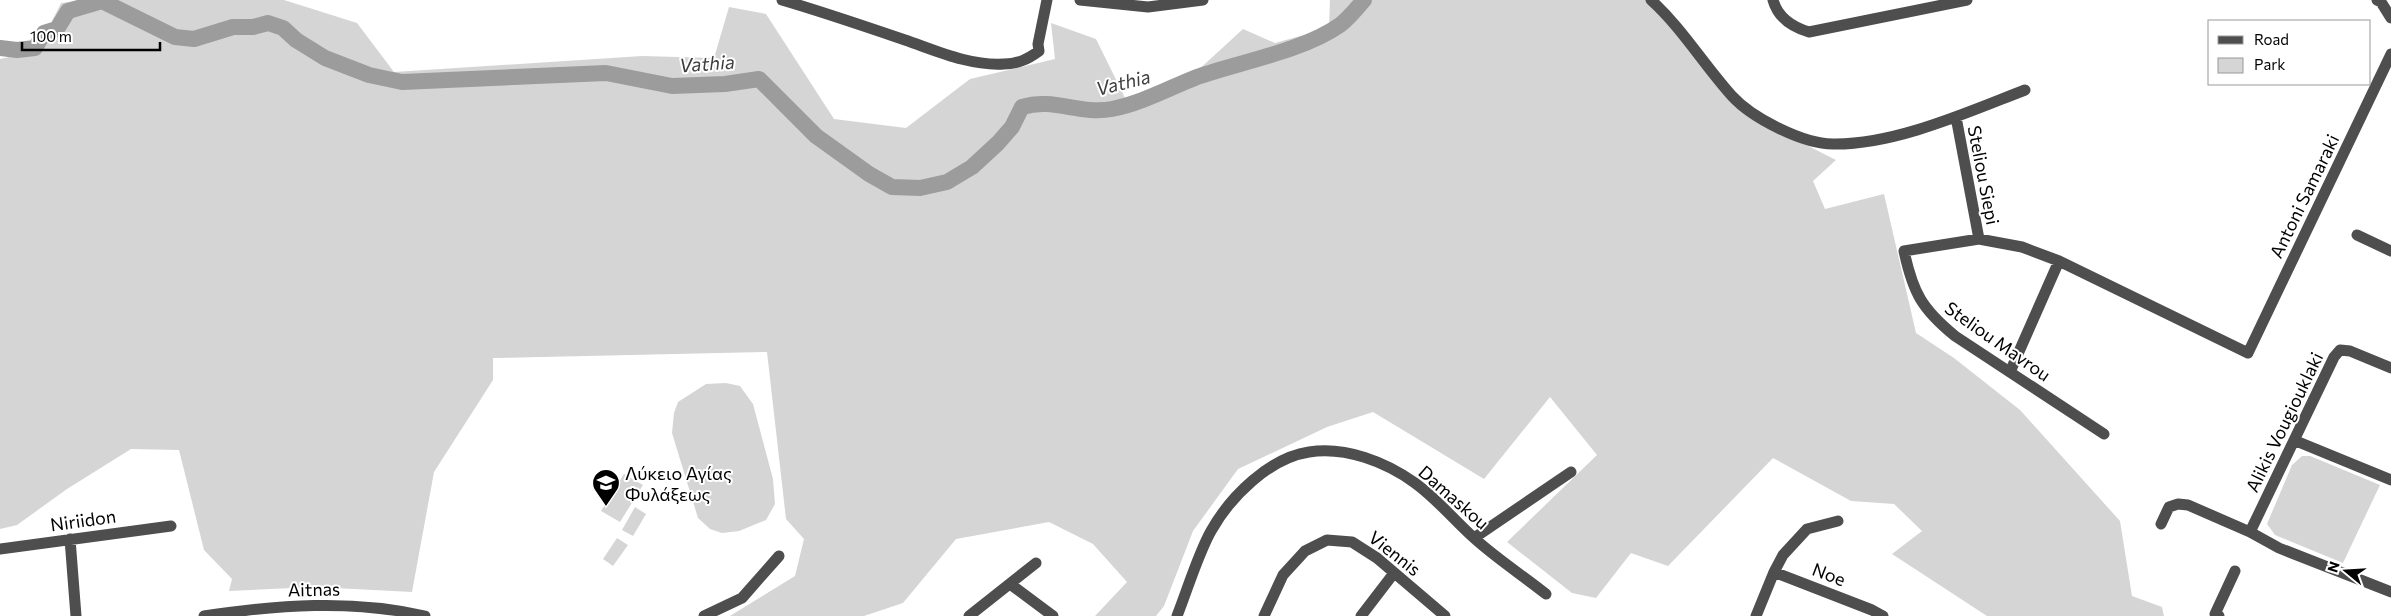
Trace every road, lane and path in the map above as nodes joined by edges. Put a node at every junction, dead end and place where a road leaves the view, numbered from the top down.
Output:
1 (782, 0) edge
2 (1047, 0) edge
3 (1080, 0) edge
4 (1203, 0) edge
5 (1774, 0) edge
6 (1967, 0) edge
7 (2377, 0) edge
8 (1655, 1) edge
9 (2391, 18) edge
10 (2391, 54) edge
11 (2025, 90) dead end
12 (1956, 117) junction
13 (2357, 235) dead end
14 (1979, 239) junction
15 (2391, 251) edge
16 (2059, 261) junction
17 (2391, 368) edge
18 (2010, 372) junction
19 (2104, 434) dead end
20 (2296, 440) junction
21 (1571, 472) dead end
22 (2391, 480) edge
23 (1838, 521) dead end
24 (2161, 524) dead end
25 (171, 526) dead end
26 (2250, 532) junction
27 (1474, 538) junction
28 (70, 539) junction
29 (0, 549) edge
30 (779, 556) dead end
31 (1036, 563) dead end
32 (2235, 571) dead end
33 (1774, 572) junction
34 (1394, 573) junction
35 (1010, 584) junction
36 (2391, 592) edge
37 (1546, 594) dead end
38 (413, 615) edge
39 (76, 616) edge
40 (204, 616) edge
41 (425, 616) edge
42 (704, 616) edge
43 (969, 616) edge
44 (1054, 616) edge
45 (1177, 616) edge
46 (1264, 616) edge
47 (1361, 616) edge
48 (1445, 616) edge
49 (1756, 616) edge
50 (1883, 616) edge
51 (2219, 616) edge

1 - 2 street
3 - 4 street
5 - 6 street
7 - 9 street
8 - 12 street
10 - 16 street, Antoni Samaraki
11 - 12 street
12 - 14 street, Steliou Siepi
13 - 15 street
14 - 16 street
14 - 18 street, Steliou Mavrou
16 - 18 street
17 - 20 street, Alikis Vougiouklaki
18 - 19 street, Steliou Mavrou
20 - 22 street
20 - 26 street, Alikis Vougiouklaki
21 - 27 street
23 - 33 street
24 - 26 street
25 - 28 street, Niriidon
26 - 36 street
27 - 37 street, Damaskou
27 - 45 street, Damaskou
28 - 29 street, Niriidon
28 - 39 street
30 - 42 street
31 - 35 street
32 - 51 street
33 - 49 street
33 - 50 street, Noe
34 - 46 street, Viennis
34 - 47 street
34 - 48 street, Viennis
35 - 43 street
35 - 44 street
38 - 40 street, Aitnas
38 - 41 street, Aitnas

